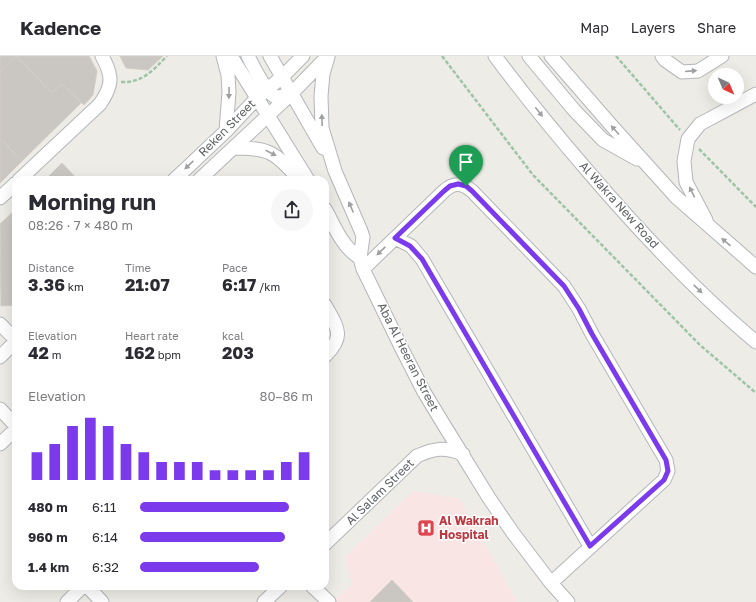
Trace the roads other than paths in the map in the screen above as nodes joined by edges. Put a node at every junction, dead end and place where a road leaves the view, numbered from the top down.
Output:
1 (102, 56) edge
2 (223, 56) edge
3 (231, 56) edge
4 (248, 56) edge
5 (270, 56) edge
6 (303, 56) edge
7 (328, 56) edge
8 (488, 56) edge
9 (495, 56) edge
10 (529, 56) edge
11 (551, 56) edge
12 (559, 56) edge
13 (662, 56) edge
14 (722, 56) edge
15 (282, 77) junction
16 (515, 81) junction
17 (574, 83) junction
18 (292, 93) junction
19 (262, 94) junction
20 (756, 94) edge
21 (269, 115) junction
22 (226, 131) junction
23 (233, 148) junction
24 (646, 163) junction
25 (335, 171) junction
26 (23, 176) edge
27 (178, 176) edge
28 (203, 176) edge
29 (296, 176) edge
30 (306, 176) edge
31 (12, 186) edge
32 (0, 198) edge
33 (329, 217) edge
34 (709, 227) junction
35 (395, 238) junction
36 (362, 263) junction
37 (756, 267) edge
38 (329, 312) edge
39 (0, 324) edge
40 (12, 336) edge
41 (756, 342) edge
42 (12, 344) edge
43 (329, 352) edge
44 (0, 357) edge
45 (0, 409) edge
46 (12, 422) edge
47 (12, 431) edge
48 (0, 444) edge
49 (463, 454) junction
50 (329, 540) edge
51 (590, 546) junction
52 (551, 583) junction
53 (79, 590) edge
54 (91, 590) edge
55 (277, 590) edge
56 (316, 590) edge
57 (67, 602) edge
58 (102, 602) edge
59 (264, 602) edge
60 (329, 602) edge
61 (568, 602) edge

1 - 26 street
2 -> 22 street
3 - 19 street
4 - 19 street
5 - 15 street
6 - 15 street, Reken Street
7 - 18 street, Reken Street
25 -> 7 street
8 - 16 street
9 - 16 street, Al Wakra New Road
10 - 24 street
11 - 17 street
12 - 17 street
13 -> 14 street
15 - 18 street
15 - 19 street, Reken Street
16 -> 41 street, Al Wakra New Road
24 -> 17 street
18 - 19 street
18 - 21 street, Reken Street
18 - 25 street
19 - 21 street
19 - 22 street, Reken Street
34 -> 20 street
21 - 23 street, Reken Street
21 - 30 street
22 -> 27 street, Reken Street
23 - 28 street, Reken Street
23 -> 29 street
24 - 34 street
36 -> 25 street
31 - 32 street
33 - 36 street, Aba Al Heeran Street
37 -> 34 street
35 -> 36 street
35 - 51 street
35 - 51 street
36 - 49 street, Aba Al Heeran Street
38 - 43 street
39 - 40 street
42 - 44 street
45 - 46 street
47 - 48 street
49 - 50 street, Al Salam Street
49 - 52 street, Aba Al Heeran Street
51 - 52 street
52 - 61 street, Aba Al Heeran Street
53 - 57 street
54 - 58 street
55 - 59 street
56 - 60 street

